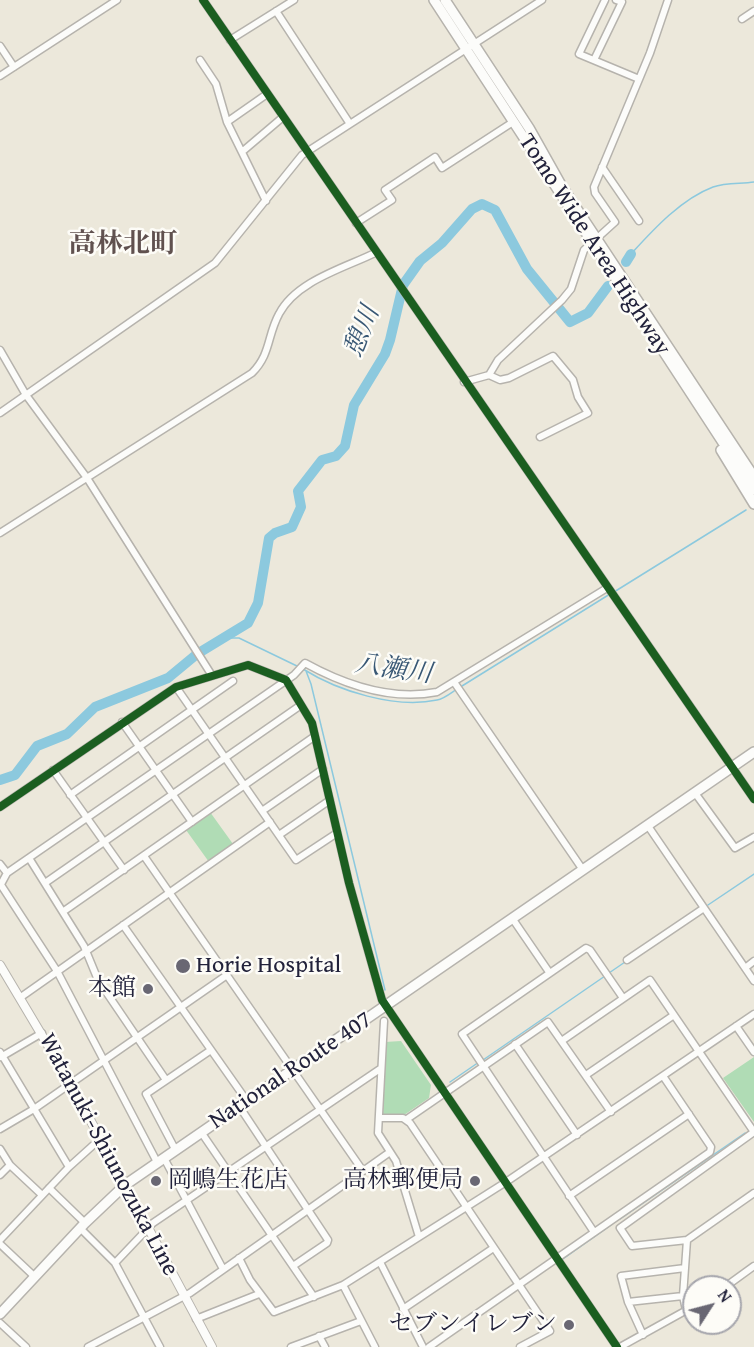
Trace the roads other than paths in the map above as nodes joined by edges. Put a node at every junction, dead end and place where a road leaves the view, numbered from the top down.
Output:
1 (117, 0) edge
2 (203, 0) edge
3 (294, 0) edge
4 (434, 0) edge
5 (445, 0) edge
6 (542, 0) edge
7 (604, 0) edge
8 (616, 0) edge
9 (668, 0) edge
10 (754, 10) edge
11 (276, 11) junction
12 (742, 19) dead end
13 (230, 40) junction
14 (0, 46) edge
15 (470, 48) junction
16 (200, 60) dead end
17 (594, 60) junction
18 (14, 67) junction
19 (0, 76) edge
20 (639, 79) junction
21 (267, 94) junction
22 (283, 117) junction
23 (227, 122) junction
24 (513, 122) junction
25 (350, 124) junction
26 (243, 151) junction
27 (306, 151) junction
28 (602, 167) junction
29 (266, 201) junction
30 (639, 221) dead end
31 (356, 223) junction
32 (594, 241) junction
33 (375, 253) junction
34 (0, 350) edge
35 (489, 375) junction
36 (464, 382) junction
37 (683, 382) junction
38 (699, 393) junction
39 (26, 395) junction
40 (0, 413) edge
41 (540, 437) dead end
42 (754, 467) edge
43 (754, 477) edge
44 (87, 478) junction
45 (754, 490) edge
46 (754, 504) edge
47 (0, 533) edge
48 (608, 590) junction
49 (211, 674) junction
50 (286, 680) junction
51 (232, 681) dead end
52 (455, 683) junction
53 (176, 687) junction
54 (301, 705) junction
55 (192, 710) junction
56 (122, 722) junction
57 (208, 734) junction
58 (315, 736) junction
59 (139, 747) junction
60 (754, 752) edge
61 (225, 758) junction
62 (732, 767) junction
63 (323, 769) junction
64 (53, 770) junction
65 (156, 770) junction
66 (244, 786) junction
67 (695, 793) junction
68 (70, 795) junction
69 (173, 795) junction
70 (754, 799) edge
71 (330, 800) junction
72 (0, 807) edge
73 (262, 811) junction
74 (87, 818) junction
75 (192, 822) junction
76 (270, 822) junction
77 (648, 826) junction
78 (337, 833) junction
79 (279, 835) junction
80 (754, 837) edge
81 (104, 843) junction
82 (144, 856) junction
83 (29, 858) junction
84 (0, 864) edge
85 (123, 870) junction
86 (583, 870) junction
87 (7, 873) junction
88 (45, 883) junction
89 (1, 886) edge
90 (170, 892) junction
91 (704, 908) junction
92 (63, 911) junction
93 (512, 918) junction
94 (123, 925) junction
95 (85, 951) junction
96 (627, 960) dead end
97 (754, 961) edge
98 (0, 965) edge
99 (745, 968) junction
100 (57, 971) junction
101 (549, 972) junction
102 (227, 975) junction
103 (754, 981) edge
104 (21, 997) junction
105 (623, 998) junction
106 (181, 1007) junction
107 (386, 1007) junction
108 (754, 1014) edge
109 (674, 1015) junction
110 (384, 1020) dead end
111 (736, 1026) junction
112 (42, 1033) junction
113 (137, 1038) junction
114 (563, 1040) junction
115 (515, 1044) junction
116 (211, 1050) junction
117 (699, 1051) junction
118 (754, 1052) edge
119 (1, 1056) edge
120 (102, 1062) junction
121 (482, 1066) junction
122 (380, 1069) junction
123 (292, 1070) junction
124 (586, 1075) junction
125 (663, 1076) junction
126 (166, 1080) junction
127 (71, 1084) junction
128 (446, 1091) junction
129 (243, 1104) junction
130 (34, 1109) junction
131 (318, 1109) junction
132 (611, 1112) junction
133 (689, 1114) junction
134 (379, 1118) junction
135 (407, 1119) junction
136 (0, 1129) edge
137 (201, 1132) junction
138 (754, 1132) edge
139 (577, 1135) junction
140 (100, 1138) junction
141 (266, 1145) junction
142 (0, 1149) edge
143 (176, 1149) junction
144 (390, 1152) junction
145 (543, 1157) junction
146 (160, 1160) junction
147 (10, 1165) junction
148 (69, 1167) junction
149 (228, 1171) junction
150 (363, 1171) junction
151 (0, 1175) edge
152 (506, 1182) junction
153 (125, 1185) junction
154 (49, 1188) junction
155 (754, 1193) edge
156 (42, 1195) junction
157 (569, 1196) junction
158 (186, 1200) junction
159 (467, 1207) junction
160 (309, 1210) junction
161 (613, 1219) junction
162 (83, 1226) junction
163 (148, 1227) junction
164 (620, 1228) junction
165 (594, 1232) junction
166 (272, 1235) junction
167 (419, 1237) junction
168 (687, 1240) junction
169 (0, 1242) edge
170 (492, 1249) junction
171 (239, 1258) junction
172 (557, 1258) junction
173 (380, 1262) junction
174 (115, 1263) junction
175 (293, 1266) junction
176 (754, 1266) edge
177 (686, 1268) junction
178 (223, 1269) junction
179 (685, 1275) edge
180 (742, 1275) edge
181 (35, 1277) junction
182 (343, 1285) junction
183 (518, 1286) junction
184 (259, 1294) junction
185 (184, 1296) junction
186 (315, 1296) junction
187 (682, 1296) edge
188 (628, 1302) junction
189 (403, 1309) junction
190 (682, 1312) edge
191 (0, 1314) edge
192 (144, 1316) junction
193 (196, 1318) junction
194 (361, 1321) junction
195 (0, 1323) edge
196 (643, 1335) junction
197 (319, 1336) junction
198 (159, 1345) edge
199 (26, 1347) edge
200 (88, 1347) edge
201 (152, 1347) edge
202 (212, 1347) edge
203 (291, 1347) edge
204 (325, 1347) edge
205 (375, 1347) edge
206 (423, 1347) edge
207 (429, 1347) edge
208 (520, 1347) edge
209 (618, 1347) edge

1 - 18 street
2 - 13 street
3 - 11 street
4 - 15 highway, Tomo Wide Area Highway
5 - 15 highway, Tomo Wide Area Highway
6 - 15 street
7 - 17 street
8 - 17 street
9 - 20 street
10 - 12 street
11 - 13 street
11 - 25 street
13 - 21 street
14 - 18 street
15 - 24 highway, Tomo Wide Area Highway
15 - 25 street
15 - 32 highway, Tomo Wide Area Highway
16 - 23 street
17 - 20 street
18 - 19 street
20 - 28 street
21 - 22 street
21 - 23 street
22 - 26 street
22 - 27 street
23 - 26 street
24 - 31 street
24 - 32 highway, Tomo Wide Area Highway
25 - 27 street
26 - 29 street
27 - 29 street
27 - 31 street
28 - 30 street
28 - 32 street
29 - 39 street
31 - 33 street
32 - 35 street
32 - 37 highway, Tomo Wide Area Highway
32 - 38 highway, Tomo Wide Area Highway
33 - 36 street
33 - 44 street
34 - 39 street
35 - 36 street
35 - 41 street
36 - 48 street
37 - 45 highway, Tomo Wide Area Highway
37 - 46 highway
38 - 42 highway
38 - 43 highway, Tomo Wide Area Highway
39 - 40 street
39 - 44 street
44 - 47 street
44 - 49 street
48 - 52 street
48 - 62 street
49 - 50 street
49 - 53 street
50 - 52 street
50 - 54 street
50 - 57 street
51 - 55 street
52 - 86 street
53 - 55 street
53 - 56 street
54 - 58 street
54 - 61 street
55 - 57 street
55 - 59 street
56 - 59 street
56 - 64 street
57 - 61 street
57 - 65 street
58 - 63 street
58 - 66 street
59 - 65 street
59 - 68 street
60 - 62 highway, National Route 407
61 - 66 street
61 - 69 street
62 - 67 highway, National Route 407
62 - 70 street
63 - 71 street
63 - 73 street
64 - 68 street
64 - 72 street
65 - 69 street
65 - 74 street
66 - 73 street
66 - 75 street
67 - 77 highway, National Route 407
67 - 80 street
68 - 74 street
69 - 75 street
69 - 81 street
71 - 78 street
71 - 79 street
73 - 76 street
74 - 81 street
74 - 83 street
75 - 82 street
76 - 79 street
76 - 90 street
77 - 86 highway, National Route 407
77 - 91 street
78 - 79 street
78 - 107 street
81 - 85 street
81 - 88 street
82 - 85 street
82 - 90 street
83 - 87 street
83 - 88 street
84 - 87 street
85 - 92 street
86 - 93 highway, National Route 407
87 - 89 street
88 - 92 street
89 - 100 street
90 - 94 street
90 - 102 street
91 - 96 street
91 - 99 street
92 - 95 street
93 - 101 street
93 - 107 highway, National Route 407
94 - 95 street
94 - 106 street
95 - 100 street
95 - 113 street
97 - 99 street
98 - 104 main road, Watanuki-Shiunozuka Line
99 - 103 street
100 - 104 street
100 - 120 street
101 - 105 street
101 - 121 street
102 - 106 street
102 - 123 street
104 - 112 main road, Watanuki-Shiunozuka Line
105 - 109 street
105 - 114 street
106 - 113 street
106 - 116 street
107 - 123 highway, National Route 407
107 - 128 street
108 - 111 street
109 - 117 street
109 - 124 street
110 - 122 street
111 - 117 street
111 - 118 street
112 - 119 street
112 - 127 main road, Watanuki-Shiunozuka Line
113 - 120 street
113 - 126 street
114 - 115 street
114 - 124 street
115 - 121 street
115 - 139 street
116 - 126 street
116 - 129 street
117 - 125 street
117 - 138 street
119 - 130 street
120 - 127 street
120 - 146 street
121 - 128 street
121 - 145 street
122 - 131 street
122 - 134 street
123 - 129 highway, National Route 407
123 - 131 street
124 - 132 street
125 - 132 street
125 - 133 street
126 - 143 street
127 - 130 street
127 - 140 main road, Watanuki-Shiunozuka Line
128 - 135 street
128 - 152 street
129 - 137 highway, National Route 407
129 - 141 street
130 - 136 street
130 - 148 street
131 - 141 street
131 - 150 street
132 - 139 street
133 - 157 street
133 - 161 street
134 - 135 street
134 - 144 street
135 - 159 street
137 - 143 highway, National Route 407
137 - 149 street
138 - 164 street
139 - 145 street
140 - 148 street
140 - 153 main road, Watanuki-Shiunozuka Line
141 - 149 street
141 - 160 street
142 - 147 street
143 - 146 highway, National Route 407
144 - 150 street
144 - 167 street
145 - 152 street
145 - 157 street
146 - 153 highway, National Route 407
146 - 158 street
147 - 151 street
147 - 156 street
148 - 154 street
149 - 158 street
149 - 166 street
150 - 160 street
152 - 159 street
152 - 172 street
153 - 162 highway, National Route 407
153 - 163 main road, Watanuki-Shiunozuka Line
154 - 156 street
154 - 162 street
155 - 168 street
156 - 169 street
157 - 165 street
158 - 163 street
158 - 178 street
159 - 167 street
159 - 170 street
160 - 166 street
160 - 175 street
161 - 164 street
161 - 165 street
162 - 174 street
162 - 181 highway, National Route 407
163 - 174 street
163 - 185 main road, Watanuki-Shiunozuka Line
164 - 168 street
165 - 172 street
166 - 171 street
166 - 175 street
167 - 173 street
168 - 177 street
169 - 181 street
170 - 183 street
170 - 189 street
171 - 178 street
171 - 184 street
172 - 183 street
172 - 209 street
173 - 182 street
173 - 189 street
174 - 192 street
175 - 186 street
176 - 180 street
177 - 179 street
177 - 188 street
178 - 185 street
181 - 191 highway, National Route 407
182 - 186 street
182 - 194 street
183 - 207 street
183 - 208 street
184 - 186 street
184 - 193 street
185 - 192 street
185 - 193 main road, Watanuki-Shiunozuka Line
187 - 188 street
188 - 196 street
189 - 206 street
190 - 196 street
192 - 198 street
192 - 200 street
193 - 202 main road, Watanuki-Shiunozuka Line
194 - 197 street
194 - 205 street
195 - 199 street
196 - 209 street
197 - 203 street
197 - 204 street
198 - 201 street

